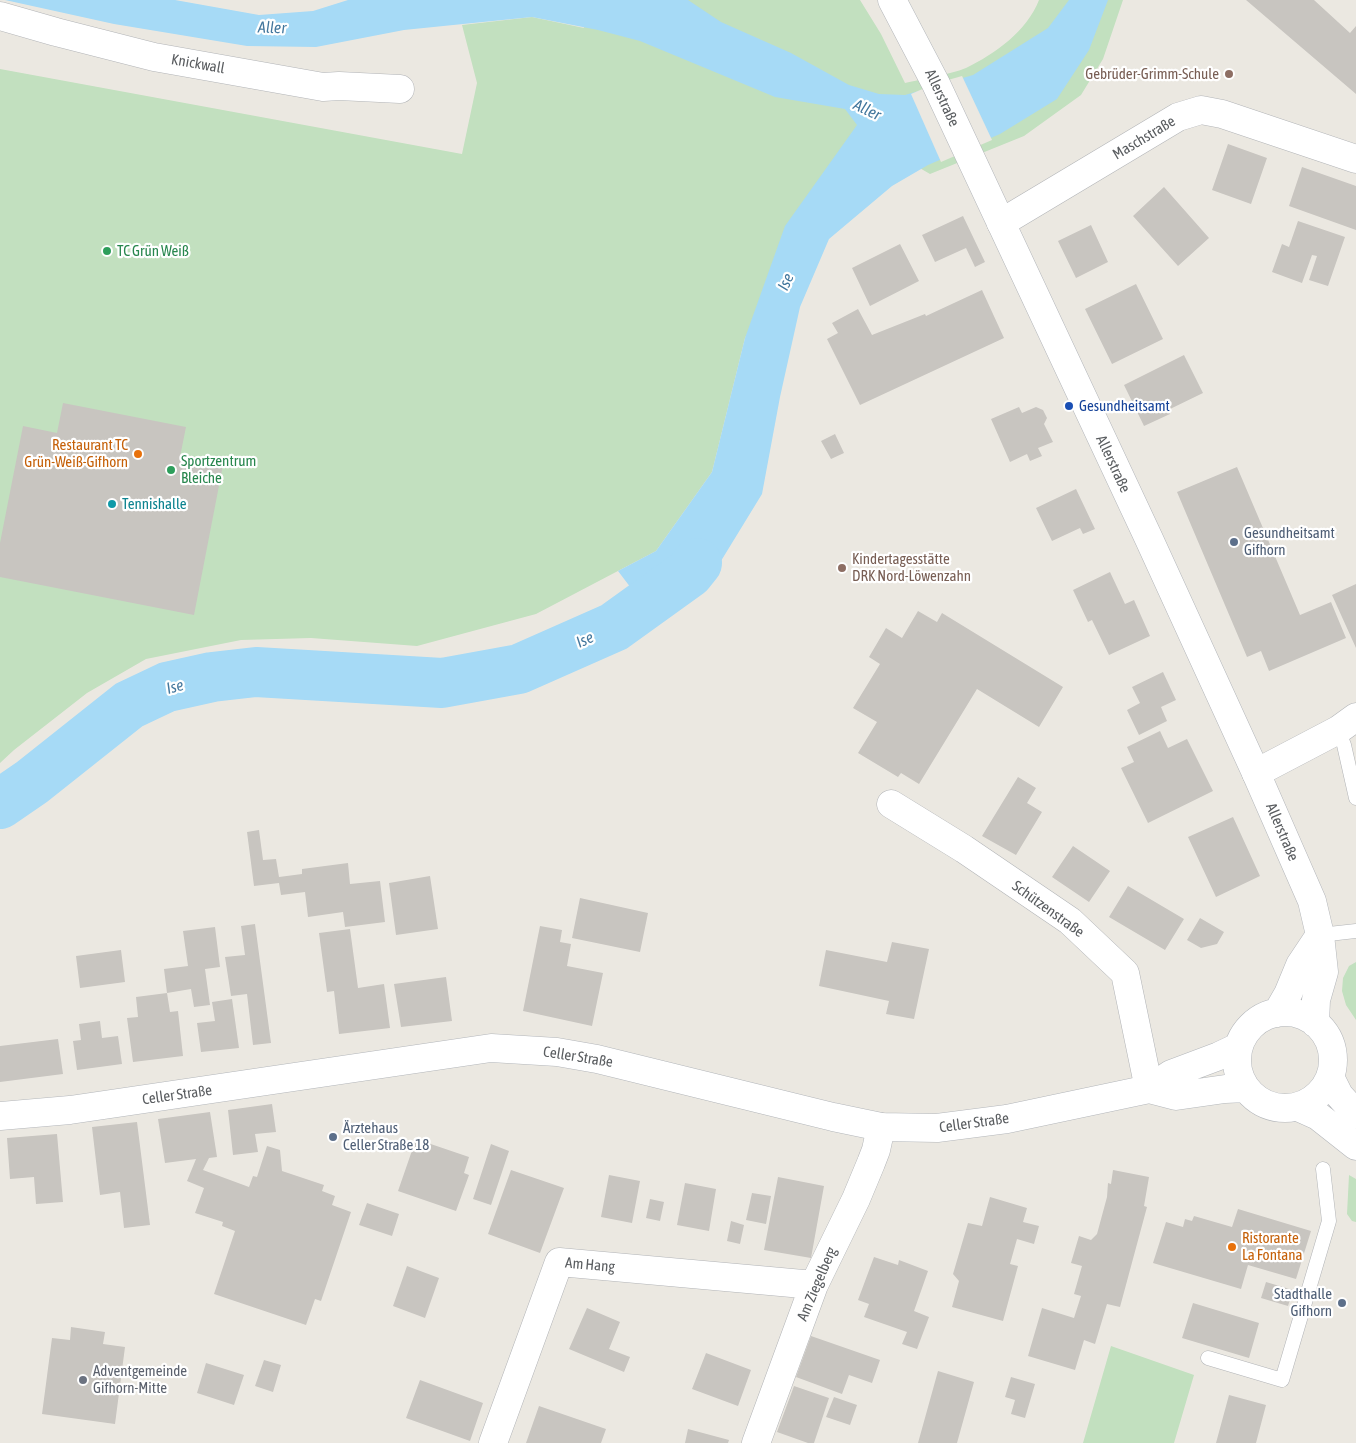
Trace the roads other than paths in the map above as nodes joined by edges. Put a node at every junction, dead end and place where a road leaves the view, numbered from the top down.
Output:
1 (892, 0) edge
2 (0, 16) edge
3 (400, 89) dead end
4 (1356, 159) edge
5 (1001, 223) junction
6 (1347, 724) edge
7 (1256, 773) junction
8 (1356, 798) edge
9 (891, 804) dead end
10 (1356, 930) edge
11 (1320, 935) junction
12 (1277, 1013) junction
13 (1315, 1023) junction
14 (1238, 1047) junction
15 (1330, 1077) junction
16 (1246, 1088) junction
17 (1149, 1089) junction
18 (1298, 1107) junction
19 (1356, 1114) edge
20 (0, 1116) edge
21 (881, 1127) junction
22 (1356, 1146) edge
23 (1323, 1169) dead end
24 (814, 1285) junction
25 (1208, 1358) dead end
26 (493, 1443) edge
27 (756, 1443) edge

1 - 5 street, Allerstraße
2 - 3 street, Knickwall
4 - 5 street, Maschstraße
5 - 7 street, Allerstraße
6 - 7 street
6 - 8 lane
7 - 11 street, Allerstraße
9 - 17 street, Schützenstraße
10 - 11 lane
11 - 12 street
11 - 13 street, Allerstraße
12 - 13 street
12 - 14 street
13 - 15 street
14 - 16 street
14 - 17 street, Celler Straße
15 - 18 street
15 - 19 street
16 - 17 street, Celler Straße
16 - 18 street
17 - 21 street, Celler Straße
18 - 22 street
20 - 21 street, Celler Straße
21 - 24 street, Am Ziegelberg
23 - 25 lane
24 - 26 street, Am Hang
24 - 27 street, Am Ziegelberg

